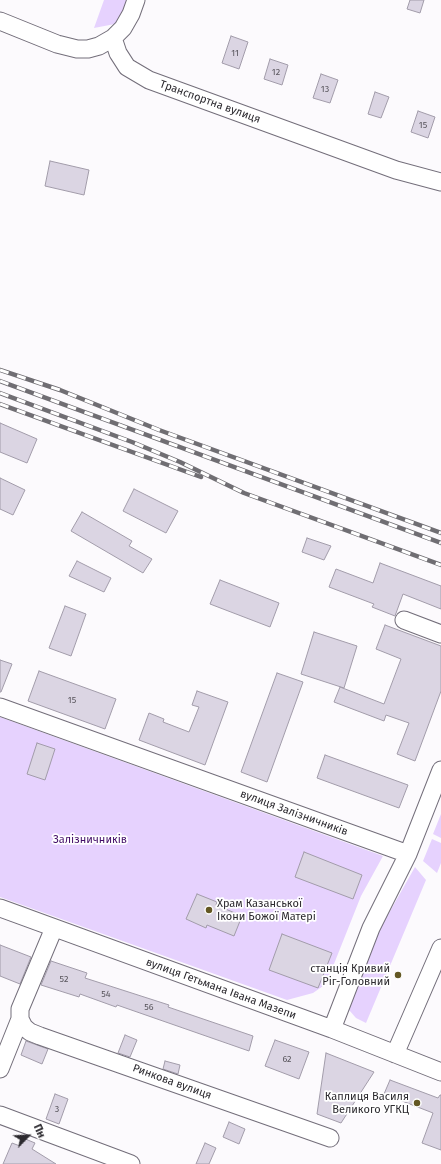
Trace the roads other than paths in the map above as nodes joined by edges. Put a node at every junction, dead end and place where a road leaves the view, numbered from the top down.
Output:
1 (136, 0) edge
2 (0, 20) edge
3 (113, 38) junction
4 (441, 182) edge
5 (404, 620) dead end
6 (441, 634) edge
7 (0, 707) edge
8 (441, 770) edge
9 (408, 854) junction
10 (0, 908) edge
11 (54, 928) junction
12 (441, 948) edge
13 (20, 1019) junction
14 (332, 1029) junction
15 (395, 1054) junction
16 (0, 1068) edge
17 (441, 1072) edge
18 (0, 1115) edge
19 (330, 1138) dead end
20 (124, 1163) edge

1 - 3 street
2 - 3 street
3 - 4 street, Транспортна вулиця
5 - 6 street
7 - 9 street, вулиця Залізничників
8 - 9 street
9 - 14 street
10 - 11 street, вулиця Гетьмана Івана Мазепи
11 - 13 street
11 - 14 street, вулиця Гетьмана Івана Мазепи
12 - 15 street
13 - 16 street
13 - 19 street, Ринкова вулиця
14 - 15 street, вулиця Гетьмана Івана Мазепи
15 - 17 street, вулиця Гетьмана Івана Мазепи
18 - 20 street

